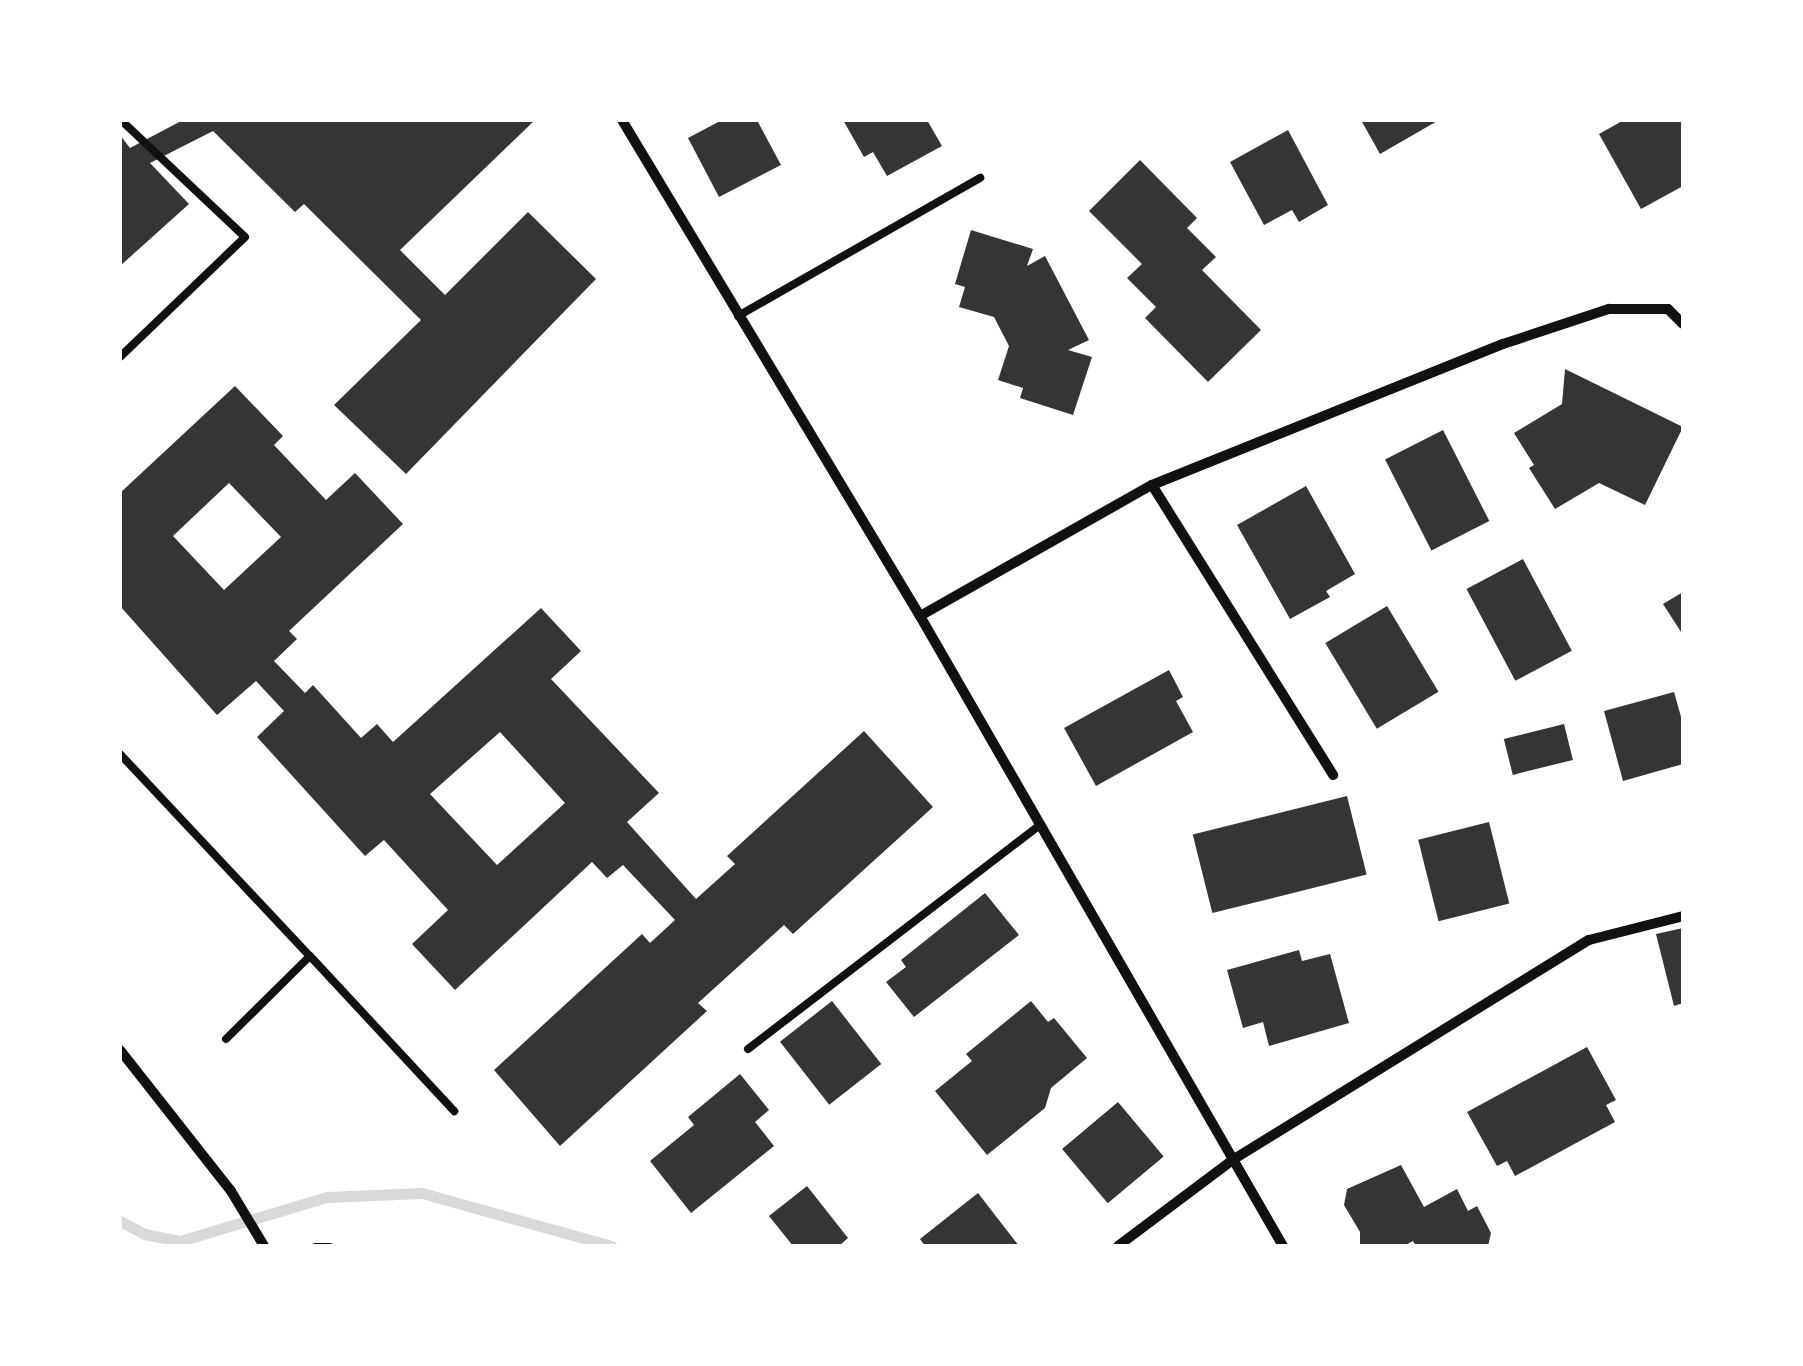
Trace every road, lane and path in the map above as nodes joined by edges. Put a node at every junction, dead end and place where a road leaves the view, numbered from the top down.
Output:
1 (121, 120) edge
2 (622, 120) edge
3 (980, 178) dead end
4 (738, 316) junction
5 (1683, 324) edge
6 (120, 356) edge
7 (1152, 485) junction
8 (920, 616) junction
9 (120, 754) edge
10 (1332, 775) dead end
11 (1040, 824) junction
12 (1683, 916) edge
13 (310, 956) junction
14 (226, 1039) dead end
15 (748, 1049) dead end
16 (120, 1050) edge
17 (454, 1112) dead end
18 (1234, 1159) junction
19 (264, 1246) edge
20 (315, 1246) edge
21 (330, 1246) edge
22 (1118, 1246) edge
23 (1283, 1246) edge

1 - 6 lane
2 - 4 street
3 - 4 lane
4 - 8 street
5 - 7 street
7 - 8 street
7 - 10 street
8 - 11 street
9 - 13 lane
11 - 15 lane
11 - 18 street
12 - 18 street
13 - 14 lane
13 - 17 lane
16 - 19 street
18 - 22 street
18 - 23 street
20 - 21 path

